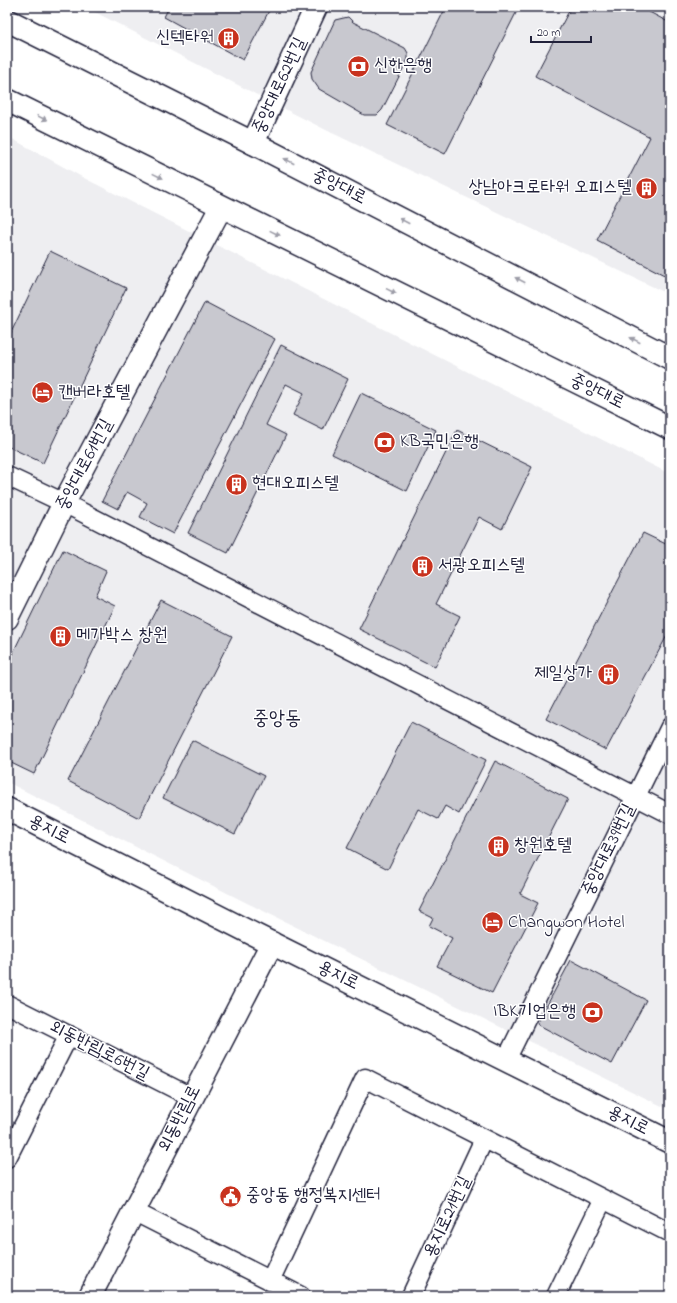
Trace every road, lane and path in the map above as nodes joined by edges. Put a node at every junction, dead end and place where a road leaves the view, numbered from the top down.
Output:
1 (316, 7) edge
2 (7, 20) edge
3 (7, 100) edge
4 (253, 143) junction
5 (221, 207) junction
6 (670, 358) edge
7 (670, 428) edge
8 (7, 476) edge
9 (64, 503) junction
10 (7, 618) edge
11 (670, 728) edge
12 (636, 796) junction
13 (7, 809) edge
14 (670, 814) edge
15 (272, 943) junction
16 (7, 1004) edge
17 (69, 1035) junction
18 (506, 1060) junction
19 (191, 1097) junction
20 (484, 1139) junction
21 (670, 1142) edge
22 (7, 1158) edge
23 (603, 1199) junction
24 (133, 1211) junction
25 (670, 1233) edge
26 (270, 1281) junction
27 (90, 1296) edge
28 (301, 1296) edge
29 (411, 1296) edge
30 (556, 1296) edge

1 - 4 main road, 중앙대로62번길
2 - 4 main road, 중앙대로
3 -> 5 main road, 중앙대로
6 -> 4 main road, 중앙대로
5 -> 7 main road, 중앙대로
5 - 9 main road, 중앙대로61번길
8 - 9 street
9 - 10 main road, 중앙대로61번길
9 - 12 street
11 - 12 street, 중앙대로39번길
12 - 14 street
12 - 18 street, 중앙대로39번길
13 - 15 main road, 용지로
15 - 18 main road, 용지로
15 - 19 main road, 외동반림로
16 - 17 street, 외동반림로6번길
17 - 19 street, 외동반림로6번길
17 - 22 street
18 - 21 main road, 용지로
19 - 24 main road, 외동반림로
20 - 23 street
20 - 26 street
20 - 29 street, 용지로21번길
23 - 25 street
23 - 30 street
24 - 26 street
24 - 27 main road, 외동반림로
26 - 28 street

